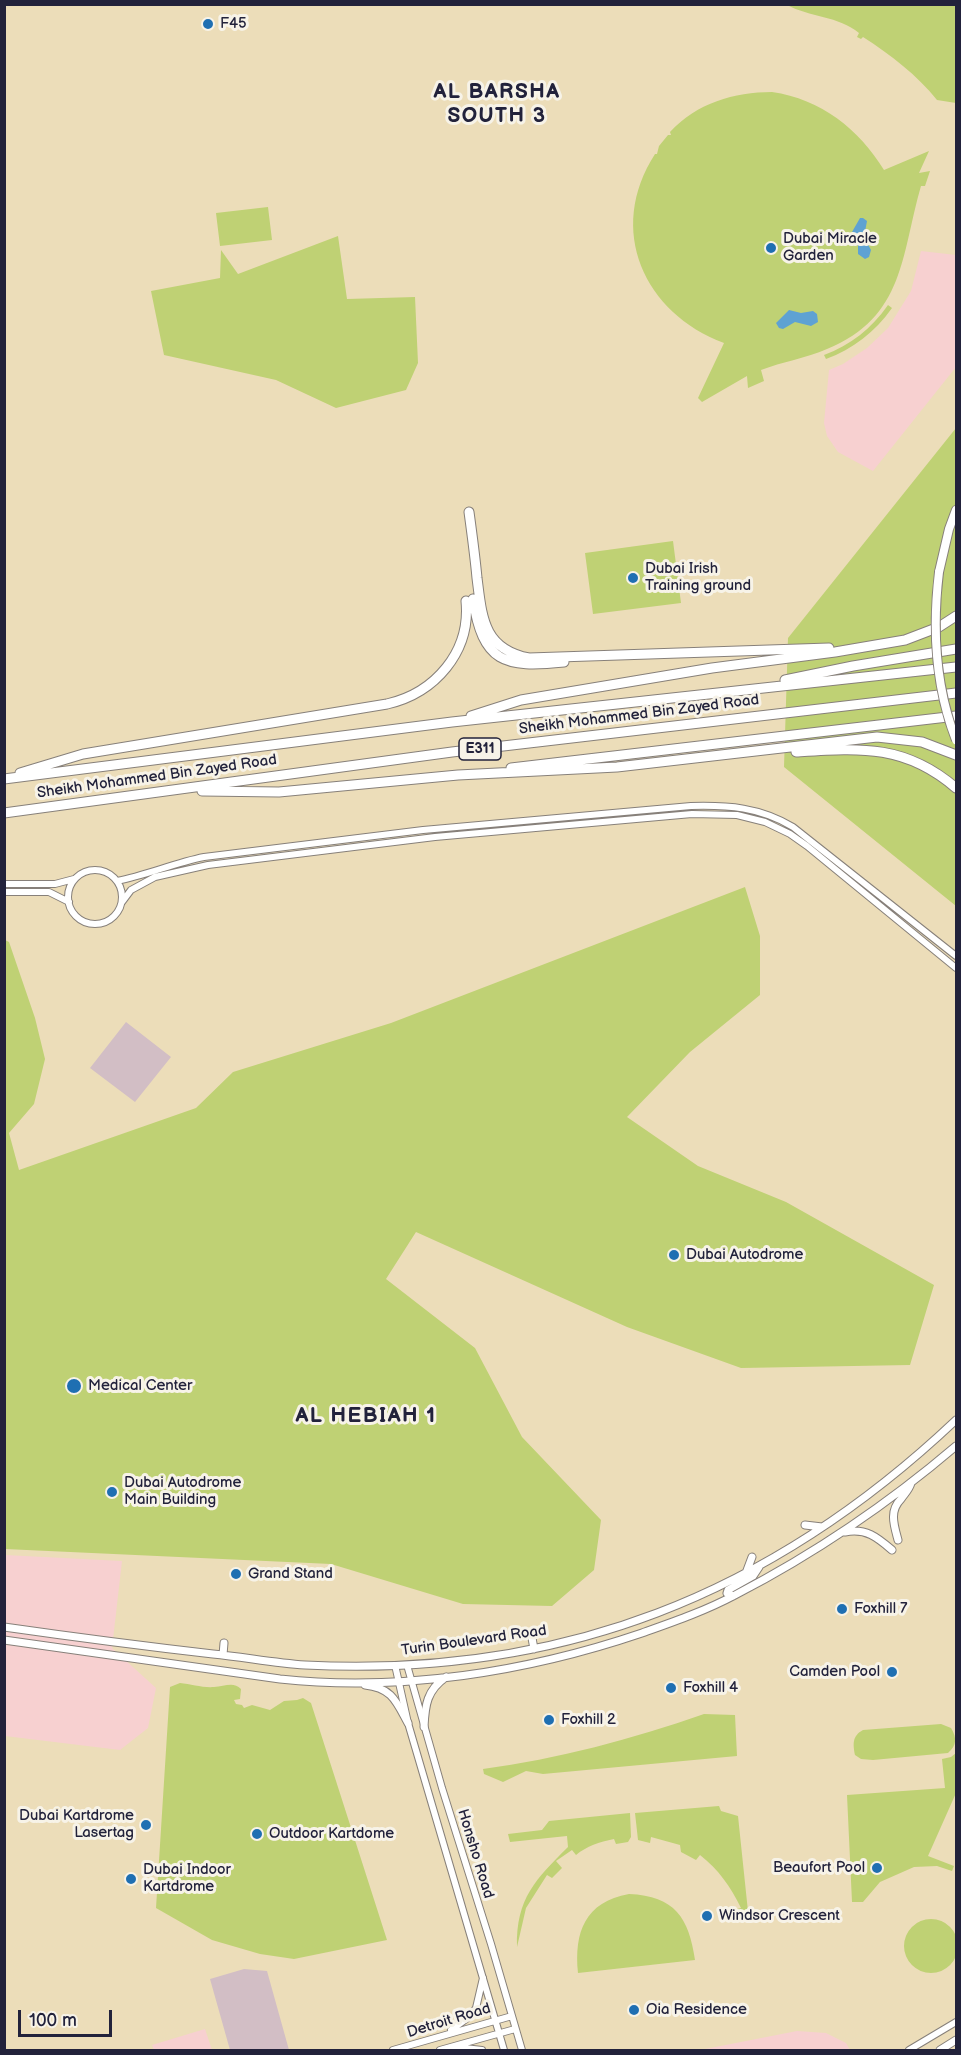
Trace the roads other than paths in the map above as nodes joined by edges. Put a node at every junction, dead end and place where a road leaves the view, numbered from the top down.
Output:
1 (957, 510) edge
2 (469, 512) dead end
3 (957, 616) edge
4 (868, 646) junction
5 (957, 649) edge
6 (614, 656) junction
7 (957, 667) edge
8 (734, 690) junction
9 (957, 693) edge
10 (957, 716) edge
11 (452, 722) junction
12 (957, 740) edge
13 (957, 755) edge
14 (707, 757) junction
15 (458, 776) junction
16 (4, 779) edge
17 (957, 788) edge
18 (179, 790) junction
19 (4, 813) edge
20 (75, 879) junction
21 (117, 880) junction
22 (4, 884) edge
23 (4, 891) edge
24 (69, 902) junction
25 (122, 902) junction
26 (955, 954) edge
27 (947, 961) junction
28 (957, 968) edge
29 (957, 1420) edge
30 (957, 1446) edge
31 (911, 1483) junction
32 (805, 1525) dead end
33 (822, 1527) junction
34 (842, 1533) junction
35 (898, 1540) dead end
36 (892, 1550) dead end
37 (752, 1557) dead end
38 (759, 1567) junction
39 (746, 1573) junction
40 (733, 1596) junction
41 (4, 1627) edge
42 (42, 1633) junction
43 (532, 1638) dead end
44 (4, 1640) edge
45 (224, 1643) dead end
46 (34, 1644) junction
47 (534, 1649) junction
48 (223, 1655) junction
49 (395, 1665) junction
50 (407, 1665) junction
51 (448, 1676) junction
52 (411, 1680) junction
53 (398, 1681) junction
54 (357, 1682) junction
55 (408, 1724) junction
56 (424, 1726) junction
57 (483, 1977) junction
58 (512, 2016) junction
59 (496, 2020) junction
60 (957, 2022) edge
61 (516, 2030) junction
62 (500, 2033) junction
63 (447, 2034) junction
64 (957, 2040) edge
65 (452, 2047) junction
66 (393, 2050) edge
67 (440, 2050) edge
68 (482, 2050) edge
69 (504, 2050) edge
70 (522, 2050) edge
71 (909, 2050) edge
72 (940, 2050) edge

1 - 12 main road, bridge
2 - 6 highway
3 - 4 highway
4 - 6 highway
4 - 11 highway
5 - 8 highway
6 - 16 highway
7 - 8 highway, Sheikh Mohammed Bin Zayed Road / E311
8 - 11 highway, Sheikh Mohammed Bin Zayed Road / E311
9 - 18 highway, Sheikh Mohammed Bin Zayed Road / E311
10 - 15 highway
11 - 16 highway, Sheikh Mohammed Bin Zayed Road / E311
13 - 14 highway
14 - 15 highway
14 - 17 highway
15 - 18 highway
18 - 19 highway, Sheikh Mohammed Bin Zayed Road / E311
20 - 21 street
20 - 22 street
20 - 24 street
21 - 25 street
21 - 26 street
23 - 24 street
24 - 25 street
25 - 27 street
26 - 27 street
27 - 28 street
29 - 33 main road, Turin Boulevard Road
30 - 31 main road, Turin Boulevard Road
31 - 34 main road, Turin Boulevard Road
31 - 35 main road
32 - 33 main road
33 - 38 main road, Turin Boulevard Road
34 - 36 main road
34 - 40 main road, Turin Boulevard Road
37 - 39 main road
38 - 39 main road, Turin Boulevard Road
38 - 40 main road
39 - 47 main road, Turin Boulevard Road
40 - 51 main road, Turin Boulevard Road
41 - 42 main road, Turin Boulevard Road
42 - 46 main road
42 - 48 main road, Turin Boulevard Road
43 - 47 main road
44 - 46 main road, Turin Boulevard Road
45 - 48 main road
46 - 54 main road, Turin Boulevard Road
47 - 50 main road, Turin Boulevard Road
48 - 49 main road, Turin Boulevard Road
49 - 50 main road, Turin Boulevard Road
49 - 53 street, Honsho Road
50 - 52 street, Honsho Road
51 - 52 main road, Turin Boulevard Road
51 - 56 main road
52 - 53 main road, Turin Boulevard Road
52 - 56 street, Honsho Road
53 - 54 main road, Turin Boulevard Road
53 - 55 street, Honsho Road
54 - 55 main road
55 - 57 street, Honsho Road
56 - 58 street, Honsho Road
57 - 59 street, Honsho Road
57 - 63 street
58 - 59 street, Detroit Road
58 - 61 street, Honsho Road
59 - 62 street, Honsho Road
59 - 63 street, Detroit Road
60 - 71 street
61 - 62 street, Detroit Road
61 - 70 street, Honsho Road
62 - 65 street, Detroit Road
62 - 69 street, Honsho Road
63 - 66 street, Detroit Road
64 - 72 main road
65 - 67 street, Detroit Road
65 - 68 street

